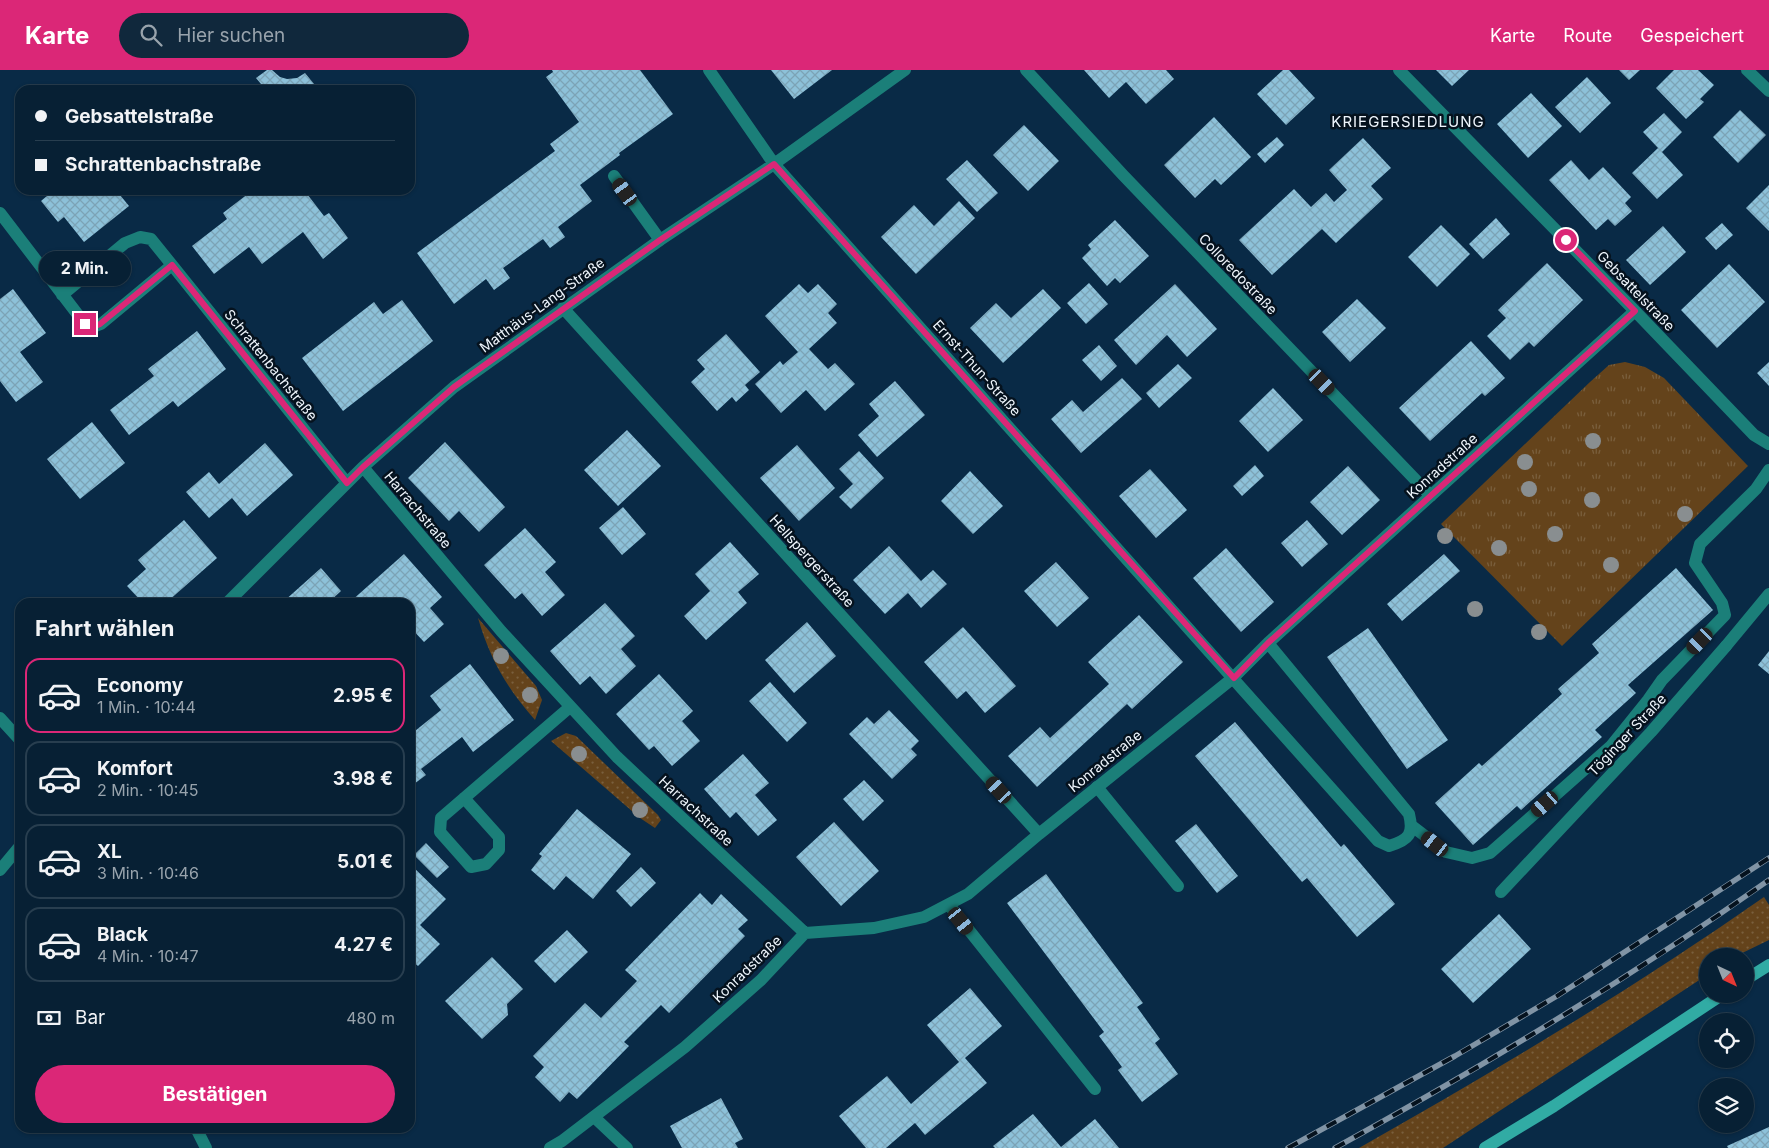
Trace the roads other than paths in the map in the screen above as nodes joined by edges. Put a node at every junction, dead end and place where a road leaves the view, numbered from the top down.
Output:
1 (709, 70) edge
2 (905, 70) edge
3 (1026, 70) edge
4 (1399, 70) edge
5 (1747, 70) edge
6 (1769, 91) edge
7 (774, 164) junction
8 (614, 176) dead end
9 (0, 213) edge
10 (660, 240) junction
11 (172, 265) junction
12 (62, 295) junction
13 (563, 308) junction
14 (1635, 311) junction
15 (1769, 444) edge
16 (363, 467) junction
17 (1769, 470) edge
18 (347, 483) junction
19 (1432, 496) junction
20 (1769, 594) edge
21 (232, 598) edge
22 (1268, 643) junction
23 (1234, 678) junction
24 (570, 707) junction
25 (0, 718) edge
26 (15, 734) edge
27 (1097, 787) junction
28 (464, 798) junction
29 (1412, 826) junction
30 (1039, 834) junction
31 (15, 852) edge
32 (0, 870) edge
33 (1178, 886) dead end
34 (1501, 892) dead end
35 (949, 905) junction
36 (805, 933) junction
37 (1769, 964) edge
38 (1754, 974) edge
39 (1709, 1003) edge
40 (1095, 1089) dead end
41 (594, 1117) junction
42 (198, 1133) edge
43 (206, 1148) edge
44 (550, 1148) edge
45 (627, 1148) edge
46 (1485, 1148) edge

1 - 7 street, Ernst-Thun-Straße
2 - 7 street, Matthäus-Lang-Straße
3 - 19 street, Colloredostraße
4 - 14 street, Gebsattelstraße
5 - 6 street
7 - 10 street, Matthäus-Lang-Straße
7 - 23 street, Ernst-Thun-Straße
8 - 10 street
9 - 12 street
10 - 13 street, Matthäus-Lang-Straße
11 - 12 street, Schrattenbachstraße
11 - 12 street
11 - 18 street, Schrattenbachstraße
13 - 16 street, Matthäus-Lang-Straße
13 - 30 street, Hellspergerstraße
14 - 15 street, Gebsattelstraße
14 - 19 street, Konradstraße
16 - 18 street, Matthäus-Lang-Straße
16 - 24 street, Harrachstraße
17 - 29 street
18 - 21 street, Matthäus-Lang-Straße
19 - 22 street, Konradstraße
20 - 34 street, Töginger Straße
22 - 23 street, Konradstraße
22 - 29 street
23 - 27 street, Konradstraße
23 - 29 street
24 - 28 street
24 - 36 street, Harrachstraße
25 - 26 street
27 - 30 street, Konradstraße
27 - 33 street
28 - 28 street
30 - 35 street, Konradstraße
31 - 32 street
35 - 36 street, Konradstraße
35 - 40 street
36 - 41 street, Konradstraße
37 - 38 street
39 - 46 street
41 - 44 street, Konradstraße
41 - 45 street
42 - 43 street

